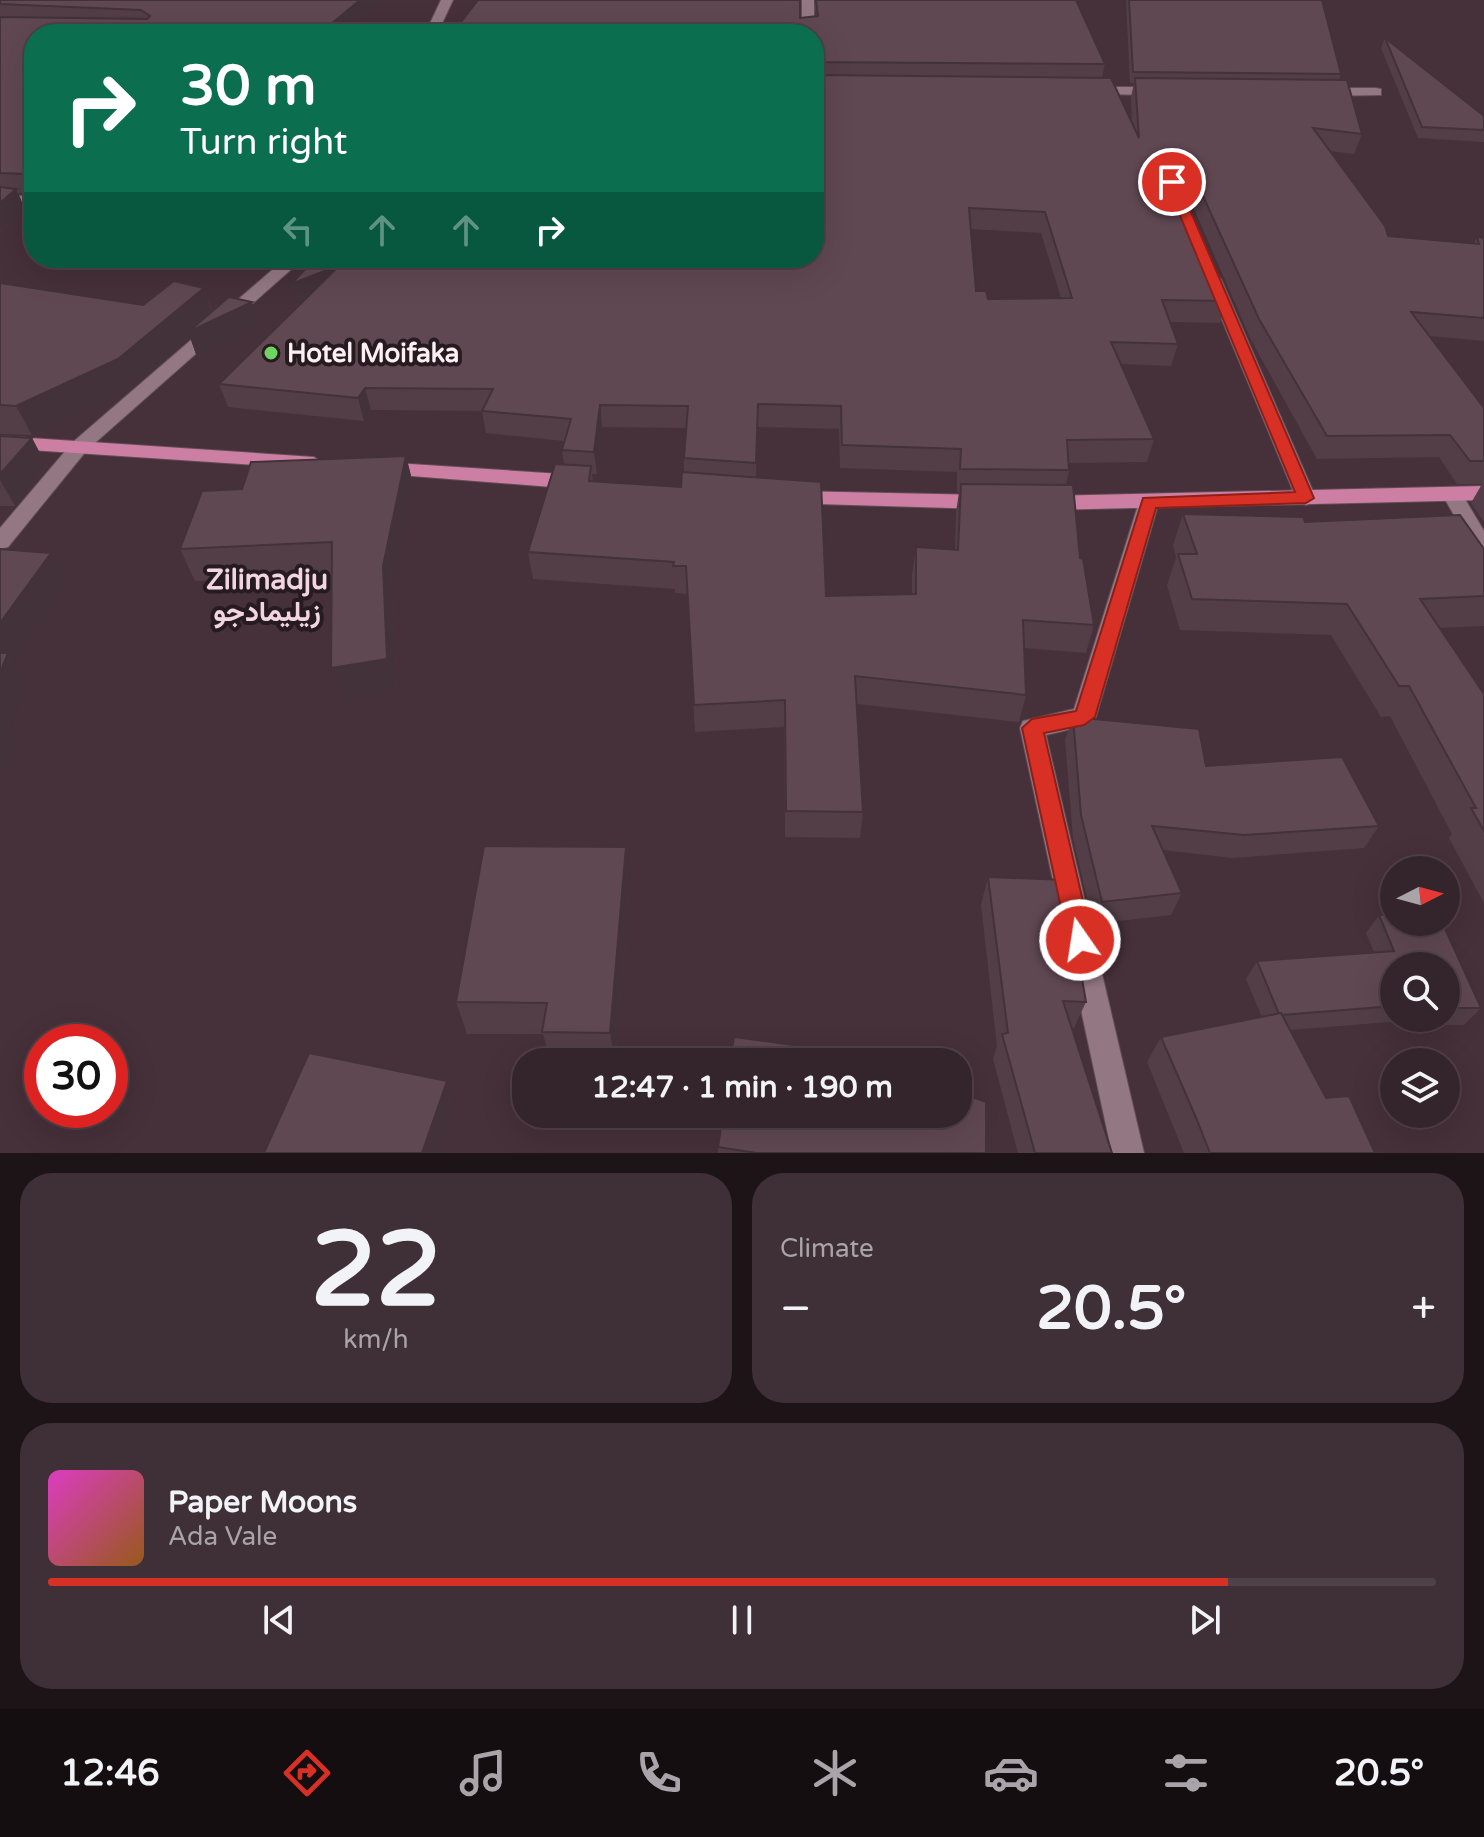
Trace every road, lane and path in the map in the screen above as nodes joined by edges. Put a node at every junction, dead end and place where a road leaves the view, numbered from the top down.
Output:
1 (447, 0) edge
2 (808, 0) edge
3 (436, 24) edge
4 (808, 24) edge
5 (1079, 90) edge
6 (1173, 91) edge
7 (1298, 92) edge
8 (1376, 92) dead end
9 (0, 199) edge
10 (24, 201) edge
11 (285, 268) edge
12 (1209, 268) edge
13 (0, 442) edge
14 (80, 446) junction
15 (332, 464) edge
16 (364, 467) edge
17 (601, 484) edge
18 (1484, 493) edge
19 (1452, 494) junction
20 (775, 497) edge
21 (1306, 498) junction
22 (1149, 502) junction
23 (0, 542) edge
24 (1484, 549) edge
25 (1128, 1153) edge

1 - 3 street
2 - 4 street
5 - 6 street
7 - 8 street
9 - 10 street
11 - 14 street
12 - 21 street
13 - 14 main road
14 - 15 main road
14 - 23 street
16 - 17 main road
18 - 19 main road
19 - 21 main road
19 - 24 street
20 - 22 main road
21 - 22 main road
22 - 25 street

